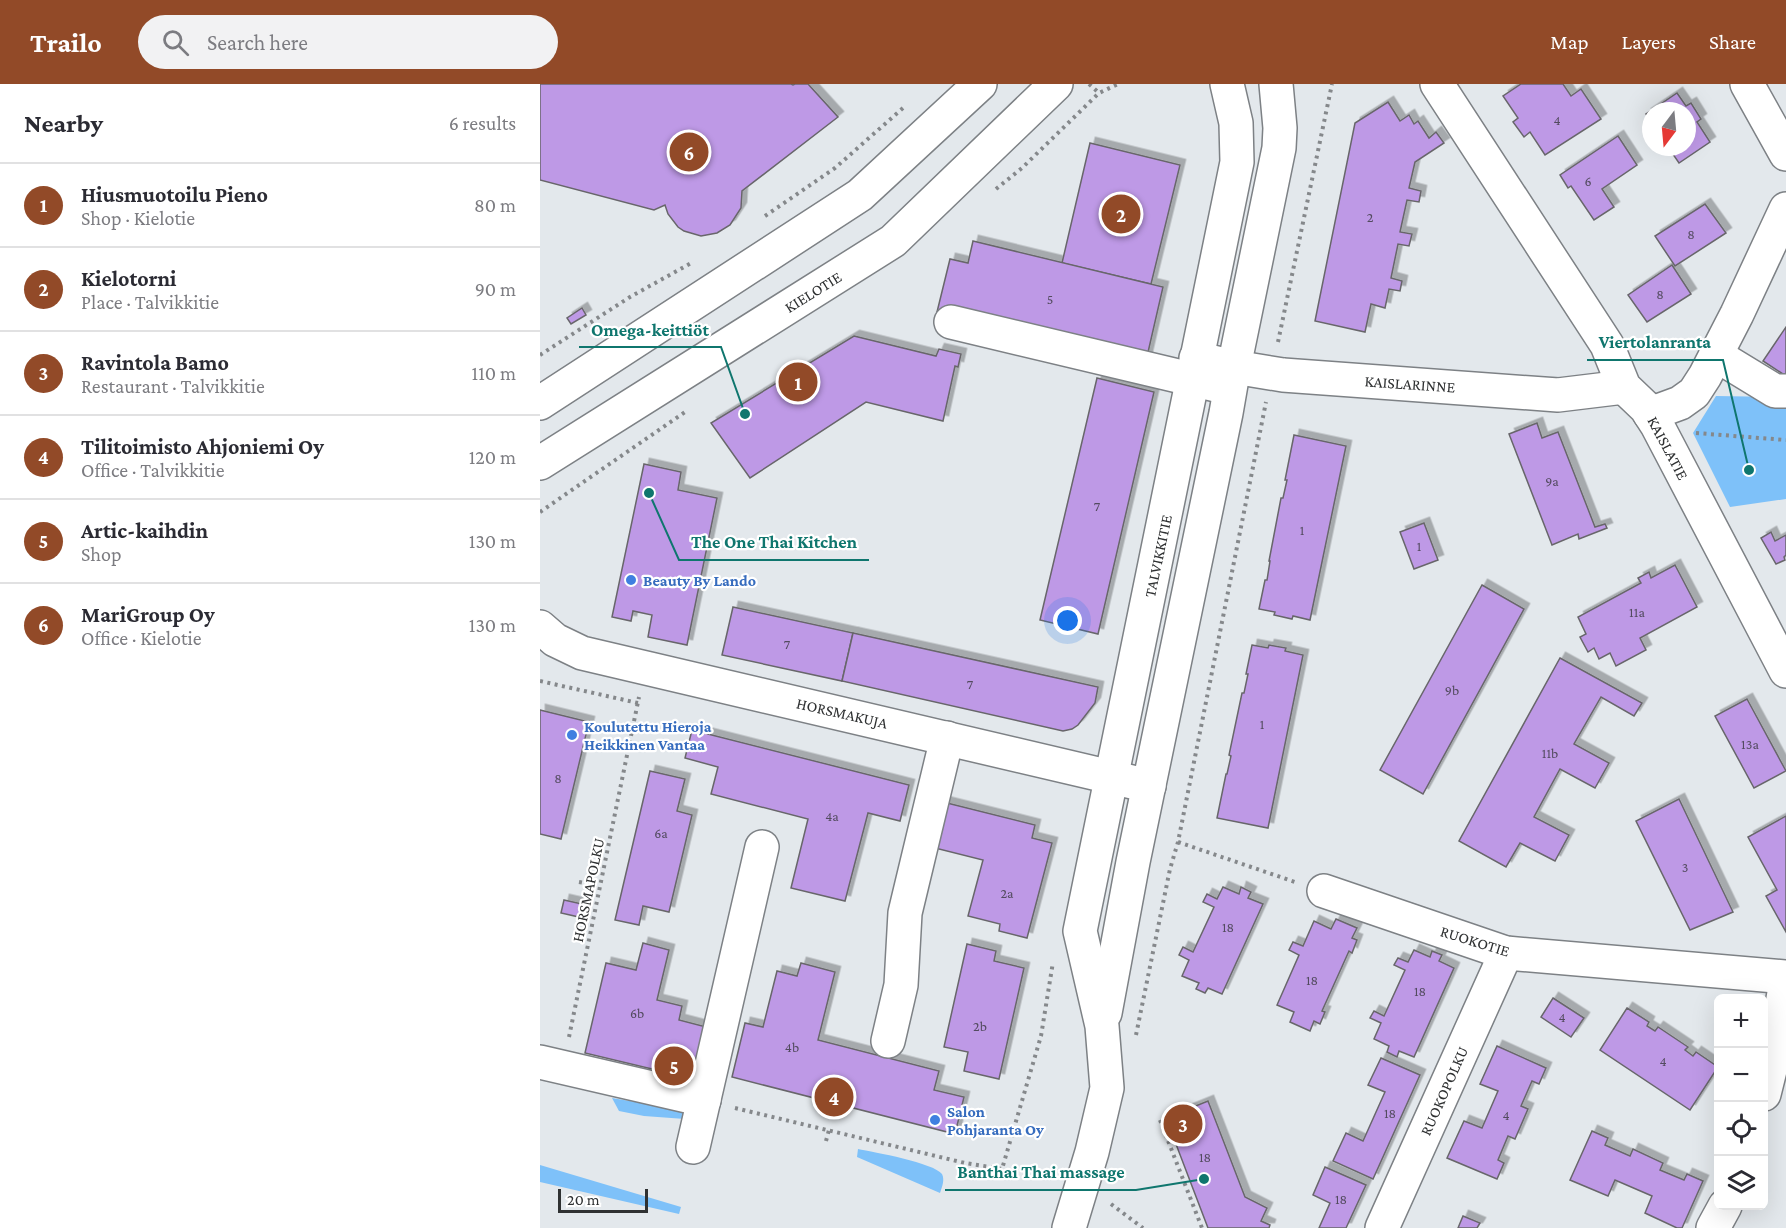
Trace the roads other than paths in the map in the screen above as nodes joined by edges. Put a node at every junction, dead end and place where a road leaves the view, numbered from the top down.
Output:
1 (980, 84) edge
2 (1056, 84) edge
3 (1227, 84) edge
4 (1276, 84) edge
5 (1437, 84) edge
6 (1747, 84) edge
7 (1786, 154) edge
8 (1786, 209) edge
9 (951, 322) dead end
10 (1716, 355) junction
11 (1195, 369) junction
12 (1232, 378) junction
13 (1624, 387) junction
14 (1786, 391) edge
15 (540, 403) edge
16 (1657, 428) junction
17 (540, 463) edge
18 (540, 627) edge
19 (1786, 670) edge
20 (947, 738) junction
21 (1112, 777) junction
22 (1149, 786) junction
23 (762, 847) dead end
24 (1324, 891) road end
25 (1506, 953) junction
26 (1786, 979) edge
27 (1102, 1026) junction
28 (888, 1041) dead end
29 (551, 1064) edge
30 (1768, 1078) edge
31 (704, 1100) junction
32 (693, 1147) dead end
33 (1723, 1210) edge
34 (1069, 1228) edge
35 (1383, 1228) edge
36 (1713, 1228) edge

1 - 15 main road
2 - 17 main road, KIELOTIE
3 - 11 main road, TALVIKKITIE
4 - 12 main road, TALVIKKITIE
5 - 13 main road, KAISLATIE
6 - 7 main road
8 - 10 main road
9 - 11 main road, KAISLARINNE
10 - 14 main road
10 - 16 main road
11 - 12 main road, KAISLARINNE
11 - 21 main road, TALVIKKITIE
12 - 13 main road, KAISLARINNE
12 - 22 main road, TALVIKKITIE
13 - 16 main road, KAISLATIE
16 - 19 main road, KAISLATIE
18 - 20 main road, HORSMAKUJA
20 - 21 main road, HORSMAKUJA
20 - 28 main road
21 - 22 main road, HORSMAKUJA
21 - 27 main road, TALVIKKITIE
22 - 27 main road, TALVIKKITIE
23 - 31 main road
24 - 25 main road, RUOKOTIE
25 - 26 main road, RUOKOTIE
25 - 35 main road, RUOKOPOLKU
26 - 30 main road
27 - 34 main road, TALVIKKITIE
29 - 31 main road
31 - 32 main road
33 - 36 main road

